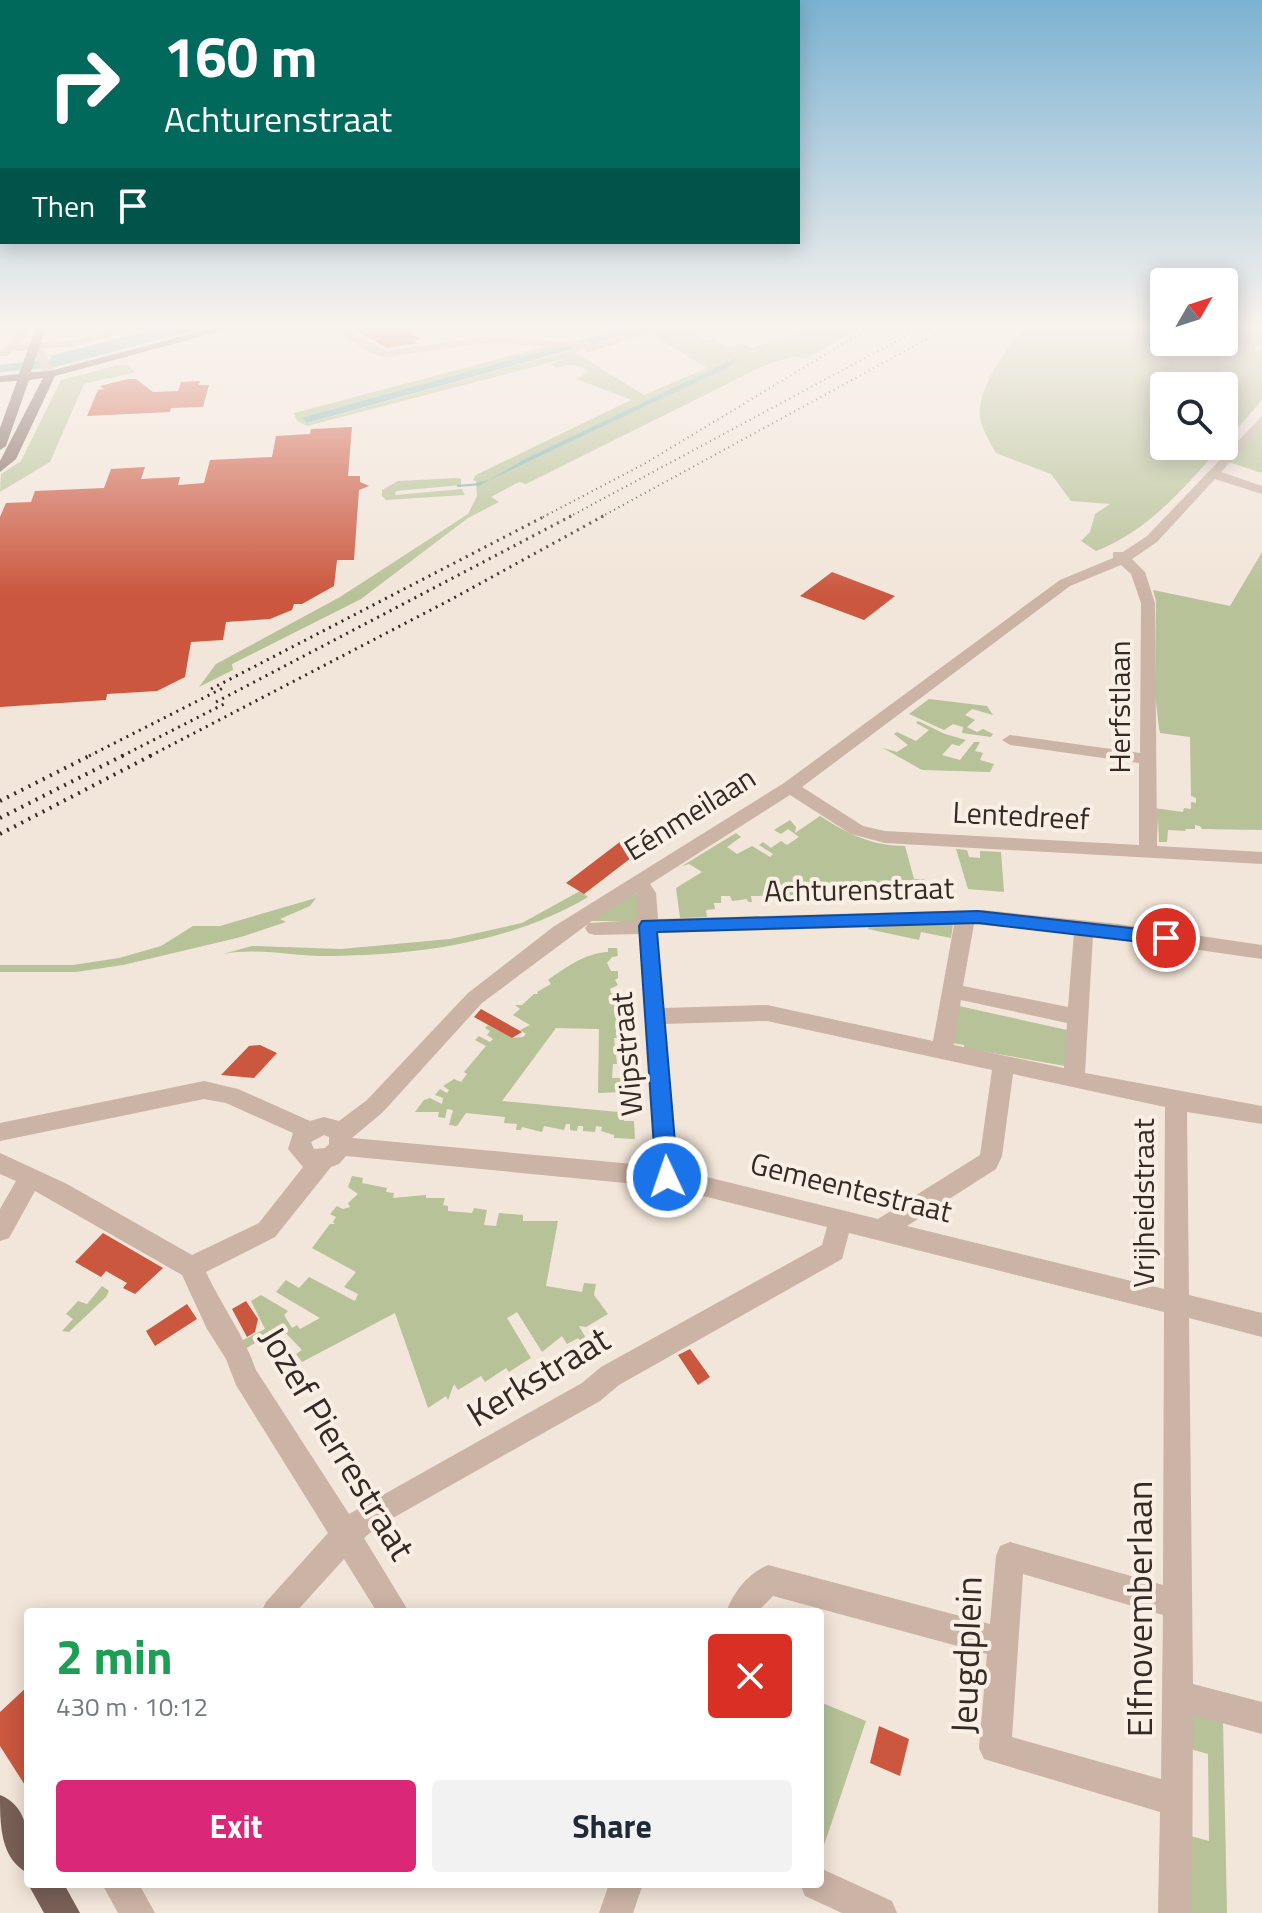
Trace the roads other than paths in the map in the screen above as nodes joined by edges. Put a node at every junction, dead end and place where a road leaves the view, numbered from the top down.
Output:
1 (3, 416) edge
2 (30, 416) edge
3 (1262, 420) edge
4 (0, 446) edge
5 (0, 468) edge
6 (1213, 474) junction
7 (1262, 490) edge
8 (1125, 560) junction
9 (1010, 740) dead end
10 (1148, 759) junction
11 (790, 787) junction
12 (1148, 851) junction
13 (1262, 858) edge
14 (639, 881) junction
15 (965, 917) junction
16 (648, 926) junction
17 (1084, 927) junction
18 (595, 928) dead end
19 (1262, 952) edge
20 (953, 985) junction
21 (1078, 1011) junction
22 (653, 1016) junction
23 (942, 1050) junction
24 (1004, 1064) junction
25 (1081, 1081) junction
26 (1176, 1101) junction
27 (1262, 1115) edge
28 (363, 1118) junction
29 (0, 1132) edge
30 (305, 1135) junction
31 (334, 1146) junction
32 (369, 1147) junction
33 (0, 1163) edge
34 (667, 1177) junction
35 (30, 1178) junction
36 (841, 1218) junction
37 (882, 1229) junction
38 (0, 1231) edge
39 (191, 1267) junction
40 (1177, 1305) junction
41 (1262, 1325) edge
42 (345, 1536) junction
43 (1177, 1604) junction
44 (280, 1608) edge
45 (391, 1608) edge
46 (743, 1608) edge
47 (1003, 1643) junction
48 (1178, 1695) junction
49 (1262, 1718) edge
50 (1176, 1800) junction
51 (0, 1811) edge
52 (24, 1850) edge
53 (824, 1887) edge
54 (47, 1888) edge
55 (122, 1888) edge
56 (625, 1888) edge
57 (63, 1913) edge
58 (138, 1913) edge
59 (616, 1913) edge
60 (880, 1913) edge
61 (1175, 1913) edge

1 - 4 main road
2 - 5 main road
3 - 6 street
6 - 7 street
6 - 8 street
8 - 10 street, Herfstlaan
8 - 11 street, Eénmeilaan
9 - 10 street
10 - 12 street, Herfstlaan
11 - 12 street, Lentedreef
11 - 14 street, Eénmeilaan
12 - 13 street, Lentedreef
14 - 16 street, Wipstraat
14 - 28 street, Eénmeilaan
15 - 16 street, Achturenstraat
15 - 17 street, Achturenstraat
15 - 20 street
16 - 18 street
16 - 22 street, Wipstraat
17 - 19 street, Achturenstraat
17 - 21 street
20 - 21 street
20 - 23 street
21 - 25 street
22 - 23 street
22 - 34 street, Wipstraat
23 - 24 street
24 - 25 street
24 - 37 street
25 - 26 street
26 - 27 street
26 - 40 street, Vrijheidstraat
28 - 31 street, Eénmeilaan
28 - 32 street
29 - 30 street
30 - 31 street, Gemeentestraat
30 - 31 street
31 - 32 street, Gemeentestraat
31 - 39 street, Eénmeilaan
32 - 34 street, Gemeentestraat
33 - 35 street
34 - 36 street, Gemeentestraat
35 - 38 street
35 - 39 street
36 - 37 street, Gemeentestraat
36 - 42 street, Kerkstraat
37 - 40 street, Gemeentestraat
39 - 42 street, Jozef Pierrestraat
40 - 41 street, Gemeentestraat
40 - 43 street, Elfnovemberlaan
42 - 44 street, Kerkstraat
42 - 45 street, Jozef Pierrestraat
43 - 47 street, Jeugdplein
43 - 48 street, Elfnovemberlaan
46 - 47 street
47 - 50 street, Jeugdplein
48 - 49 street
48 - 50 street, Elfnovemberlaan
50 - 61 street, Elfnovemberlaan
51 - 52 main road
53 - 60 street
54 - 57 main road
55 - 58 street
56 - 59 street

